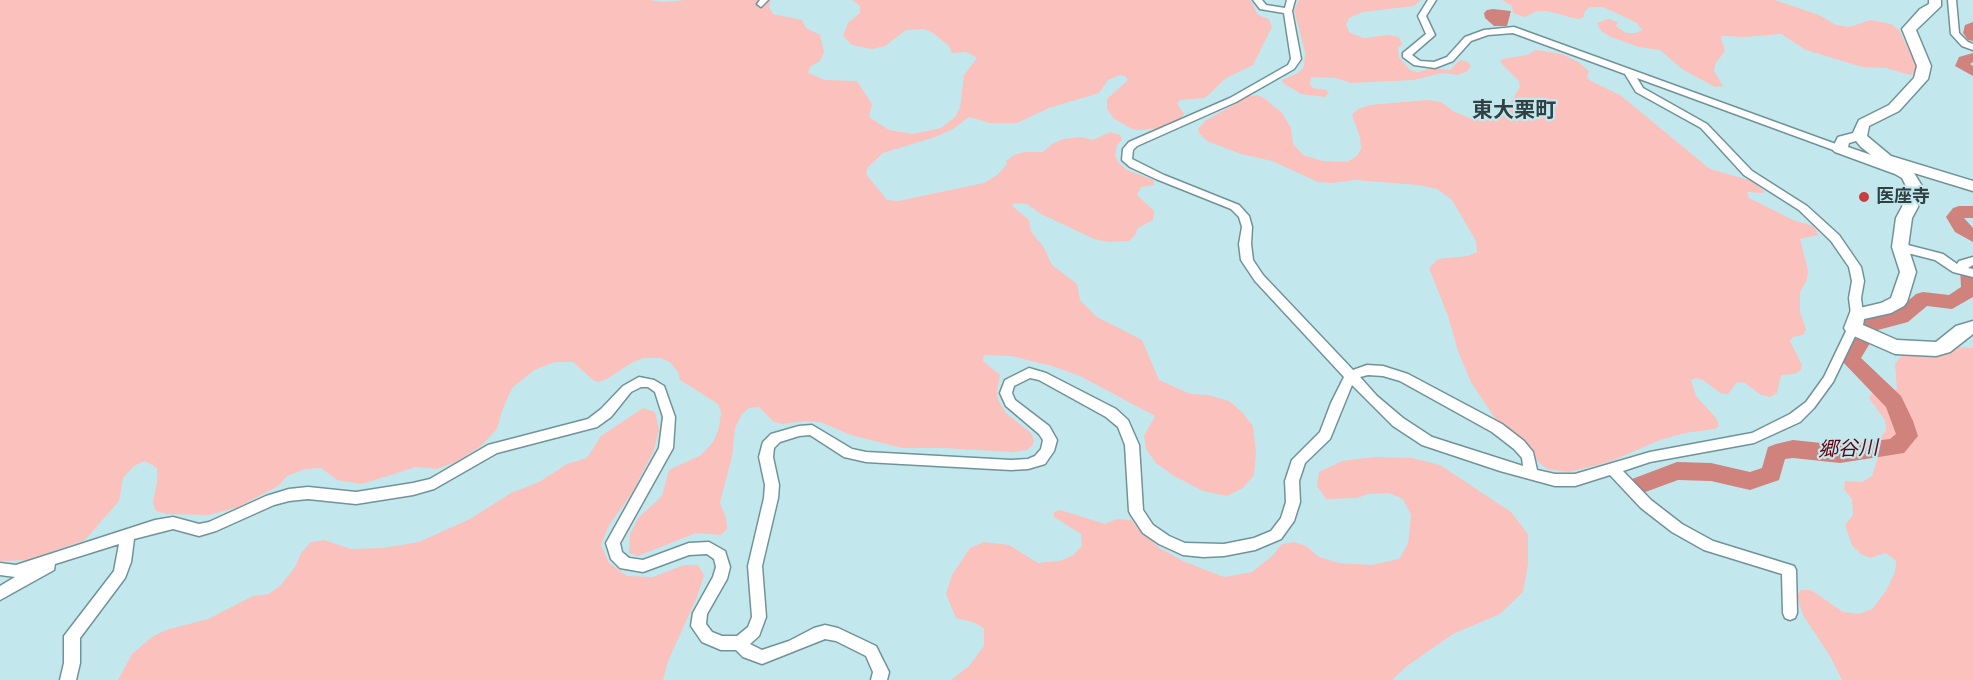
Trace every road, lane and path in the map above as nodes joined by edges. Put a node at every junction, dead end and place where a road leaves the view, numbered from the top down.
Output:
1 (1257, 0) edge
2 (1291, 0) edge
3 (1432, 0) edge
4 (1935, 0) edge
5 (1952, 0) edge
6 (1287, 11) junction
7 (1973, 47) edge
8 (1630, 74) junction
9 (1860, 136) junction
10 (1840, 149) junction
11 (1973, 186) edge
12 (1900, 247) junction
13 (1973, 261) edge
14 (1967, 272) edge
15 (1856, 324) junction
16 (1973, 327) edge
17 (1351, 376) junction
18 (1613, 469) junction
19 (1532, 474) junction
20 (127, 536) junction
21 (72, 554) junction
22 (0, 569) edge
23 (0, 593) edge
24 (1790, 613) dead end
25 (740, 643) junction
26 (68, 680) edge
27 (879, 680) edge

1 - 6 street
2 - 6 street
3 - 8 street
4 - 9 main road
5 - 7 street
6 - 17 street
8 - 10 street
8 - 15 street
9 - 10 main road
9 - 11 main road
10 - 12 main road
12 - 14 street
12 - 15 main road
13 - 14 street
15 - 16 main road
15 - 18 street
17 - 19 street
17 - 19 street
17 - 25 street
18 - 19 street
18 - 24 street
20 - 21 street
20 - 25 street
20 - 26 street
21 - 22 street
21 - 23 street
25 - 27 street

